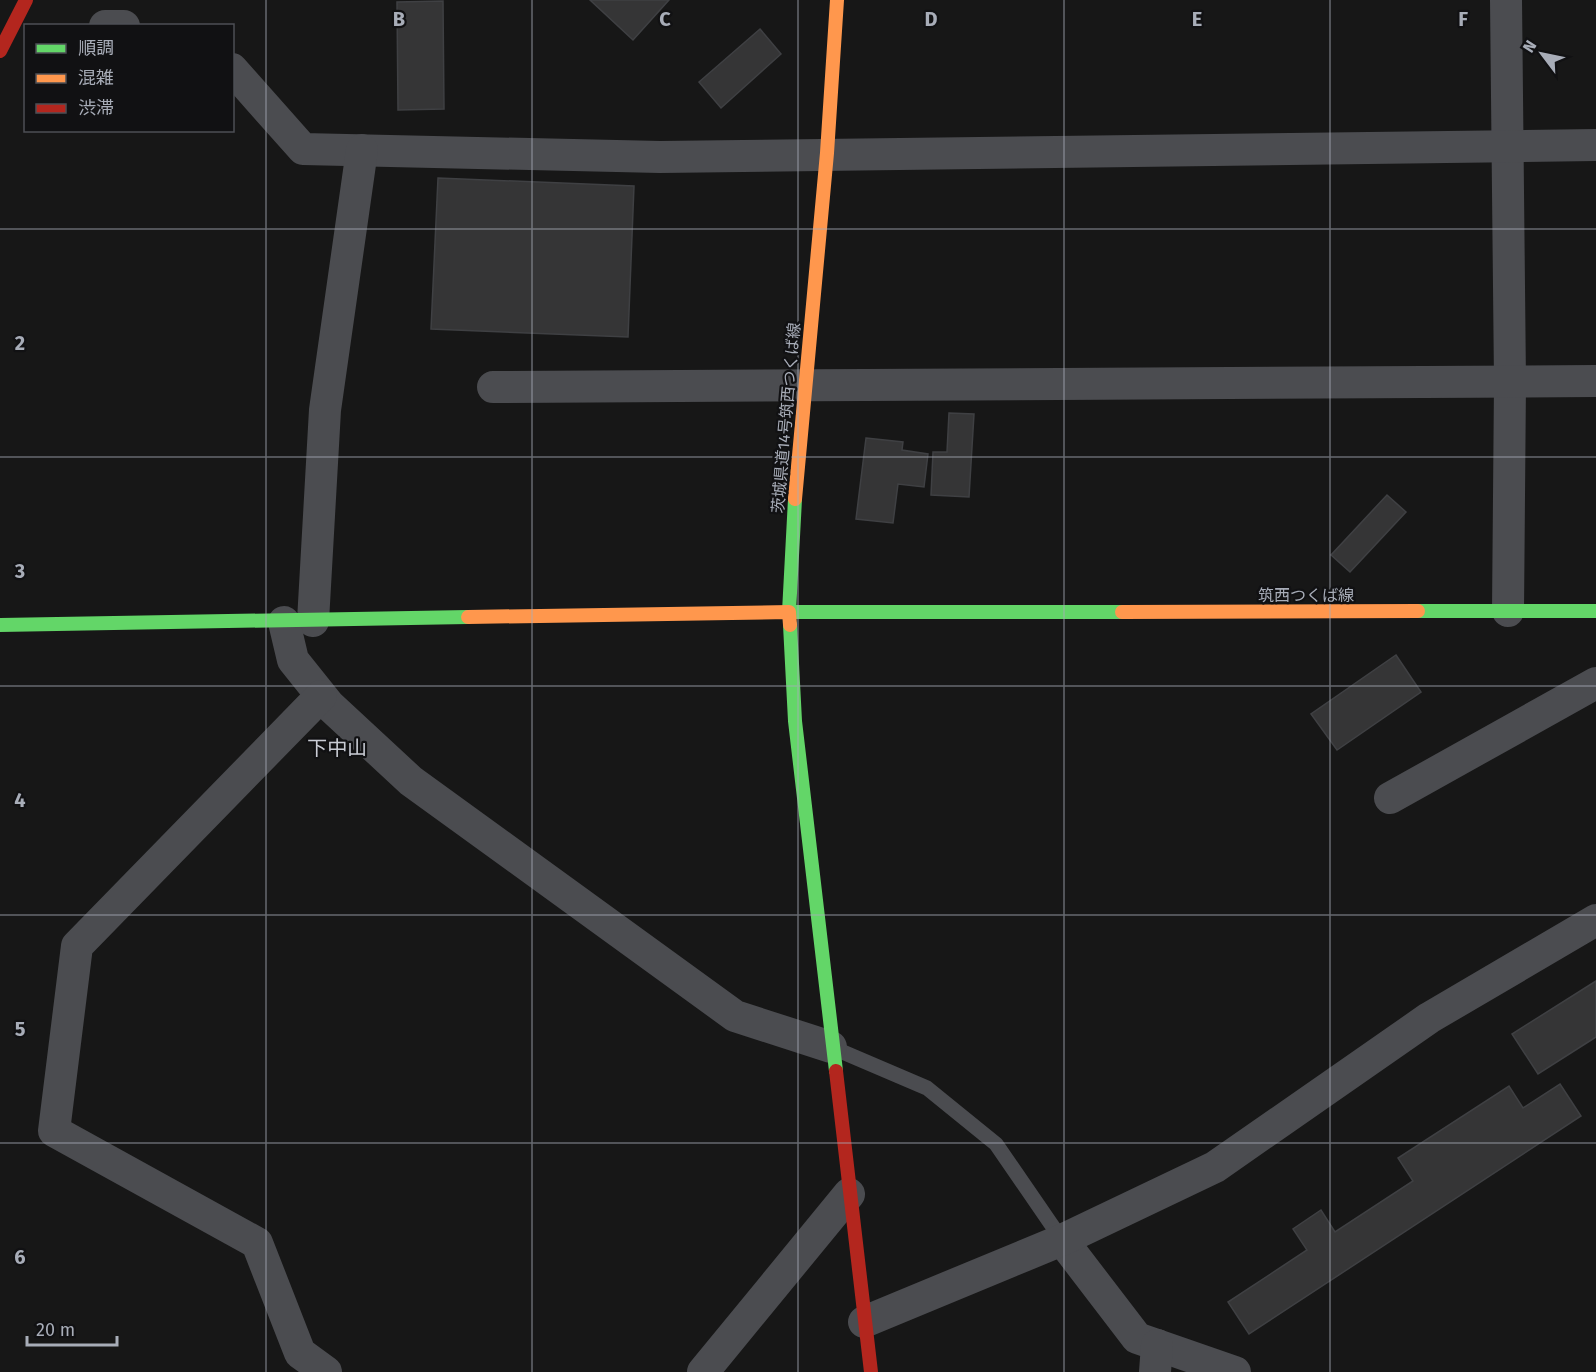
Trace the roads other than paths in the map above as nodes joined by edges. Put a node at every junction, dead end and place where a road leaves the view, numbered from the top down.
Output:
1 (837, 0) edge
2 (1506, 0) edge
3 (234, 71) edge
4 (1508, 144) junction
5 (1596, 145) edge
6 (363, 150) junction
7 (826, 153) junction
8 (1596, 381) edge
9 (1510, 382) junction
10 (805, 386) junction
11 (493, 387) dead end
12 (1508, 611) junction
13 (1596, 611) edge
14 (789, 612) junction
15 (298, 622) junction
16 (0, 625) edge
17 (1596, 683) edge
18 (321, 696) junction
19 (1390, 798) dead end
20 (1596, 920) edge
21 (831, 1047) junction
22 (849, 1194) junction
23 (1062, 1240) junction
24 (864, 1322) junction
25 (1156, 1358) edge
26 (326, 1372) edge
27 (703, 1372) edge
28 (872, 1372) edge
29 (1235, 1372) edge

1 - 7 street, 茨城県道14号筑西つくば線
2 - 4 street
3 - 6 street
4 - 5 street
4 - 7 street
4 - 9 street
6 - 7 street
6 - 15 street
7 - 10 street, 茨城県道14号筑西つくば線
8 - 9 street
9 - 10 street
9 - 12 street
10 - 11 street
10 - 14 street, 茨城県道14号筑西つくば線
12 - 13 street, 筑西つくば線
12 - 14 street, 筑西つくば線
14 - 15 street
14 - 21 street, 茨城県道14号筑西つくば線
15 - 16 street
15 - 18 street
17 - 19 street
18 - 21 street
18 - 26 street
20 - 23 street
21 - 22 street, 茨城県道14号筑西つくば線
21 - 23 lane
22 - 24 street, 茨城県道14号筑西つくば線
22 - 27 street
23 - 24 street
23 - 25 street
24 - 28 street, 茨城県道14号筑西つくば線
25 - 29 street

